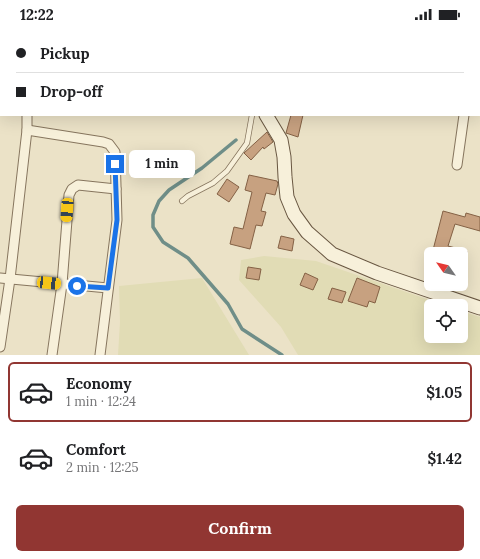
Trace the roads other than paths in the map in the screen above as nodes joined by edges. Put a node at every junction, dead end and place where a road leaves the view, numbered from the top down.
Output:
1 (27, 116) edge
2 (252, 116) edge
3 (267, 116) edge
4 (464, 116) edge
5 (27, 130) junction
6 (457, 165) dead end
7 (116, 189) junction
8 (182, 201) dead end
9 (0, 278) edge
10 (10, 279) junction
11 (62, 284) junction
12 (108, 288) junction
13 (480, 308) edge
14 (0, 347) edge
15 (52, 355) edge
16 (100, 355) edge

1 - 5 street
2 - 8 lane
3 - 13 street
4 - 6 street
5 - 7 street
5 - 10 street
7 - 11 street
7 - 12 street
9 - 10 street
10 - 11 street
10 - 14 street
11 - 12 street
11 - 15 street
12 - 16 street

